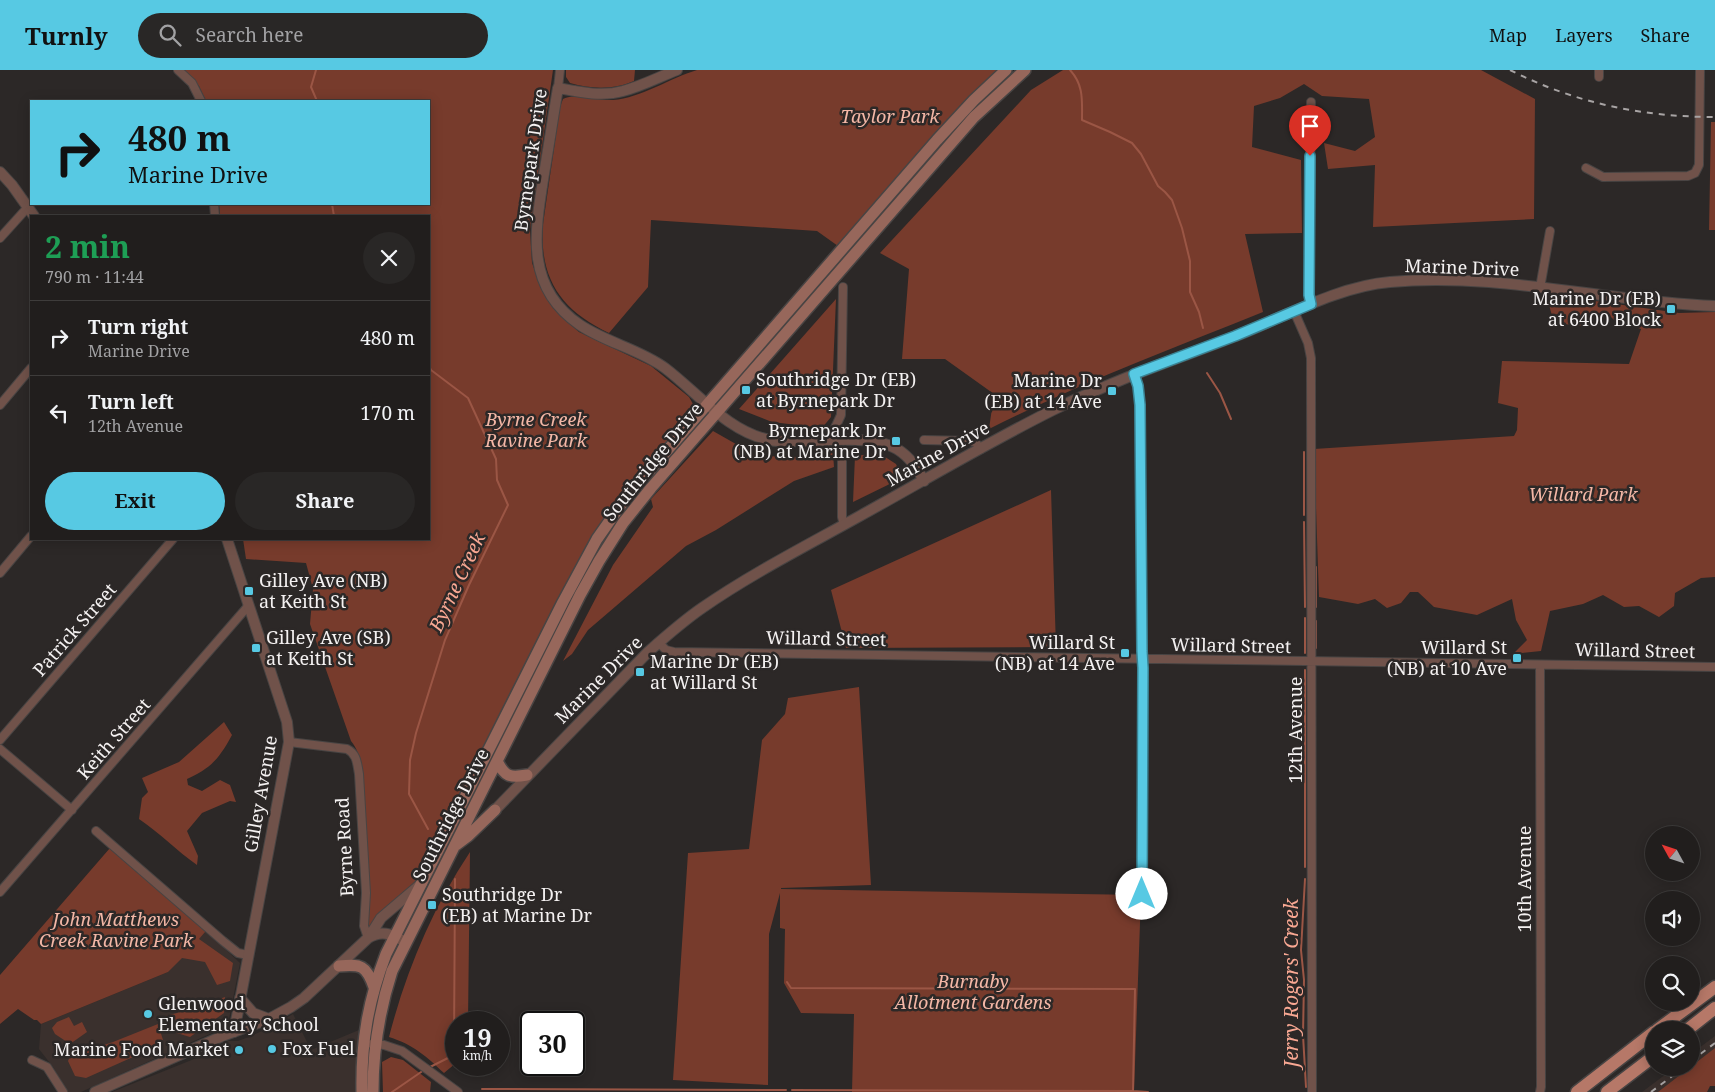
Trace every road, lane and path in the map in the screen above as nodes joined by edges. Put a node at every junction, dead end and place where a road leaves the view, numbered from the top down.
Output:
1 (178, 70) edge
2 (560, 70) edge
3 (677, 70) edge
4 (1006, 70) edge
5 (1025, 70) edge
6 (1700, 70) edge
7 (558, 88) junction
8 (200, 100) edge
9 (1311, 102) dead end
10 (1586, 168) dead end
11 (0, 172) edge
12 (31, 212) edge
13 (1550, 231) dead end
14 (0, 238) edge
15 (843, 288) dead end
16 (1540, 288) junction
17 (1311, 304) junction
18 (1715, 306) edge
19 (1294, 311) junction
20 (30, 369) edge
21 (1134, 374) junction
22 (707, 404) junction
23 (0, 405) edge
24 (717, 412) junction
25 (924, 440) dead end
26 (833, 441) junction
27 (981, 449) junction
28 (842, 459) dead end
29 (924, 481) junction
30 (844, 525) junction
31 (30, 537) edge
32 (172, 540) edge
33 (227, 540) edge
34 (0, 572) edge
35 (249, 605) junction
36 (659, 642) junction
37 (1142, 659) junction
38 (1311, 662) junction
39 (1540, 665) junction
40 (1715, 667) edge
41 (0, 740) edge
42 (289, 742) junction
43 (0, 749) edge
44 (497, 761) junction
45 (527, 775) junction
46 (72, 810) junction
47 (495, 810) joint
48 (96, 831) dead end
49 (454, 846) junction
50 (422, 883) junction
51 (0, 892) edge
52 (1142, 894) dead end
53 (368, 938) junction
54 (400, 939) junction
55 (248, 955) junction
56 (339, 966) junction
57 (1715, 986) edge
58 (374, 987) junction
59 (240, 998) junction
60 (1715, 1008) edge
61 (269, 1018) junction
62 (1669, 1021) edge
63 (1698, 1021) edge
64 (234, 1032) junction
65 (1645, 1039) edge
66 (369, 1044) junction
67 (32, 1060) dead end
68 (1645, 1063) edge
69 (63, 1092) edge
70 (95, 1092) edge
71 (362, 1092) edge
72 (373, 1092) edge
73 (458, 1092) edge
74 (1312, 1092) edge
75 (1540, 1092) edge
76 (1577, 1092) edge
77 (1607, 1092) edge

1 - 8 street
2 - 7 street, Byrnepark Drive
3 - 7 street
4 - 22 main road, Southridge Drive
5 - 24 main road, Southridge Drive
6 - 10 street
7 - 22 street, Byrnepark Drive
9 - 17 street
11 - 12 street
12 - 14 street
13 - 16 street
15 - 26 street
16 - 17 street, Marine Drive
16 - 18 street, Marine Drive
17 - 19 street, Marine Drive
19 - 21 street, Marine Drive
19 - 38 street, 12th Avenue
20 - 23 street
21 - 27 street, Marine Drive
21 - 37 street
22 - 24 street, Byrnepark Drive
22 - 50 main road, Southridge Drive
24 - 26 street, Byrnepark Drive
24 - 44 main road, Southridge Drive
25 - 27 street
26 - 29 street, Byrnepark Drive
27 - 29 street, Marine Drive
28 - 30 street
29 - 30 street, Marine Drive
30 - 36 street, Marine Drive
31 - 34 street
32 - 41 street, Patrick Street
33 - 35 street, Gilley Avenue
35 - 42 street, Gilley Avenue
35 - 46 street, Keith Street
36 - 37 street, Willard Street
36 - 45 street, Marine Drive
37 - 38 street, Willard Street
37 - 52 street
38 - 39 street, Willard Street
38 - 74 street, 12th Avenue
39 - 40 street, Willard Street
39 - 75 street, 10th Avenue
42 - 53 street, Byrne Road
42 - 55 street, Gilley Avenue
43 - 46 street
44 - 45 main road
44 - 49 main road, Southridge Drive
45 - 47 street, Marine Drive
46 - 51 street, Keith Street
47 - 49 main road
48 - 55 street
49 - 54 main road, Southridge Drive
50 - 53 street
50 - 54 main road, Southridge Drive
53 - 54 street
53 - 56 street
54 - 58 main road
54 - 66 main road
55 - 59 street, Gilley Avenue
56 - 58 main road
56 - 61 street
57 - 62 main road
58 - 66 main road
59 - 61 street
59 - 64 street, Gilley Avenue
60 - 63 main road
61 - 64 street
64 - 70 street
65 - 76 main road
66 - 71 main road
66 - 72 main road
66 - 73 street
67 - 69 street
68 - 77 main road

